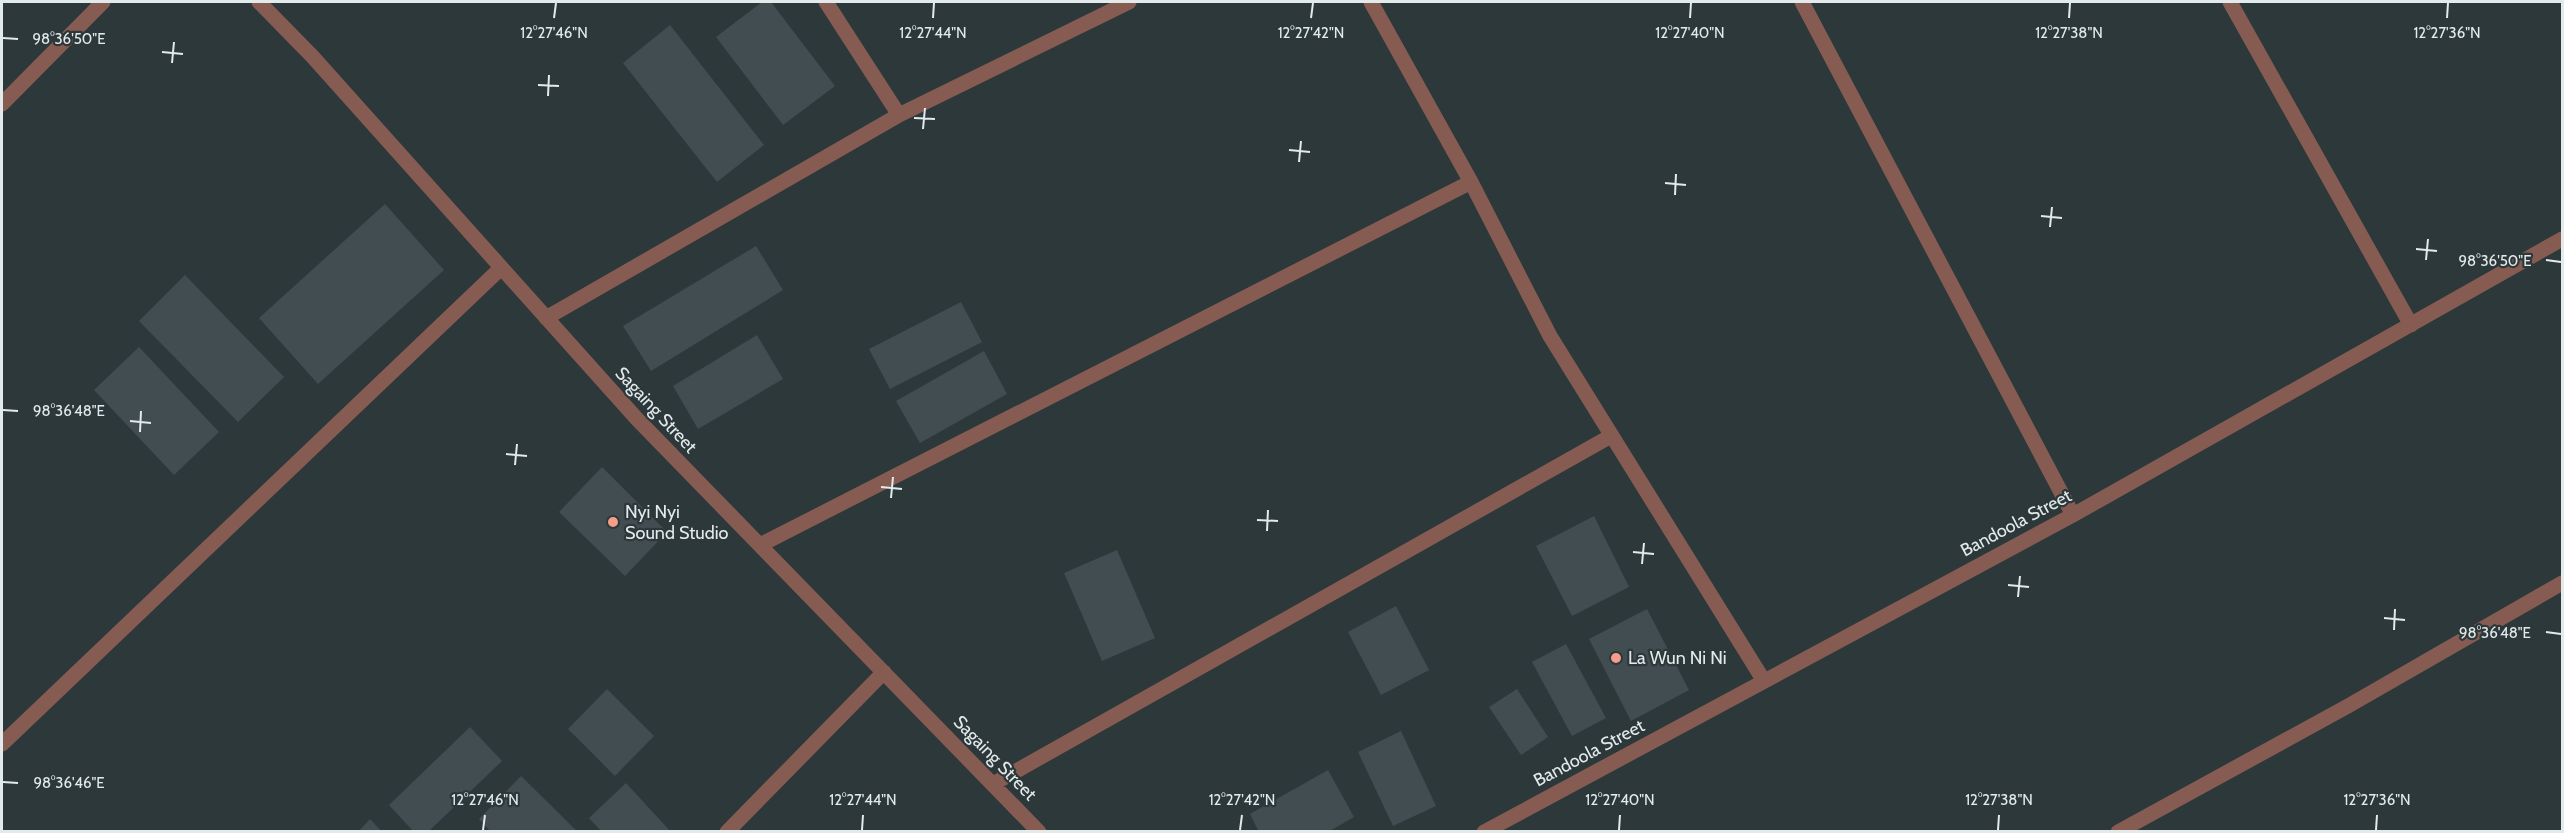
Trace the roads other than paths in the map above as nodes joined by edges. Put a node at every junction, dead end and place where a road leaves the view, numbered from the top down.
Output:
1 (103, 2) edge
2 (260, 2) edge
3 (826, 2) edge
4 (1129, 2) edge
5 (1371, 2) edge
6 (1802, 2) edge
7 (2230, 2) edge
8 (2, 104) edge
9 (899, 116) junction
10 (1471, 182) junction
11 (2562, 239) edge
12 (501, 268) junction
13 (546, 318) junction
14 (2411, 325) junction
15 (1611, 436) junction
16 (2073, 515) junction
17 (760, 545) junction
18 (2562, 583) edge
19 (884, 672) junction
20 (1764, 681) junction
21 (2, 744) edge
22 (993, 784) junction
23 (727, 831) edge
24 (1039, 831) edge
25 (1484, 831) edge
26 (2118, 831) edge

1 - 8 street
2 - 12 street, Sagaing Street
3 - 9 street
4 - 9 street
5 - 10 street
6 - 16 street
7 - 14 street
9 - 13 street
10 - 15 street
10 - 17 street
11 - 14 street, Bandoola Street
12 - 13 street, Sagaing Street
12 - 21 street
13 - 17 street, Sagaing Street
14 - 16 street, Bandoola Street
15 - 20 street
15 - 22 street
16 - 20 street, Bandoola Street
17 - 19 street, Sagaing Street
18 - 26 street
19 - 22 street, Sagaing Street
19 - 23 street
20 - 25 street, Bandoola Street
22 - 24 street, Sagaing Street

